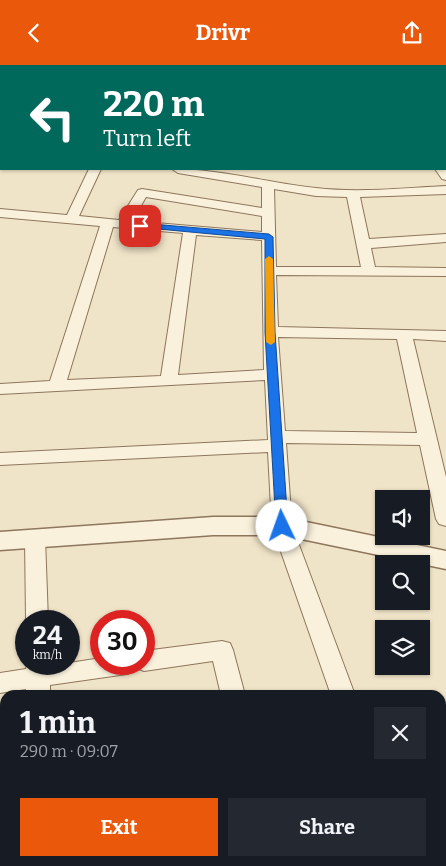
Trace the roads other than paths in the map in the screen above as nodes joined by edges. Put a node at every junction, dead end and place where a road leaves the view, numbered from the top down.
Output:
1 (95, 170) edge
2 (184, 170) edge
3 (268, 184) junction
4 (446, 190) edge
5 (353, 194) junction
6 (0, 213) edge
7 (268, 213) junction
8 (71, 220) junction
9 (115, 224) junction
10 (190, 230) junction
11 (269, 237) junction
12 (446, 238) edge
13 (363, 244) junction
14 (269, 271) junction
15 (369, 271) junction
16 (446, 272) edge
17 (270, 332) junction
18 (404, 334) junction
19 (446, 336) edge
20 (272, 375) junction
21 (170, 381) junction
22 (57, 386) junction
23 (0, 389) edge
24 (427, 439) junction
25 (277, 441) junction
26 (0, 459) edge
27 (439, 469) edge
28 (446, 519) edge
29 (282, 526) junction
30 (35, 538) junction
31 (0, 541) edge
32 (446, 561) edge
33 (37, 610) edge
34 (155, 659) edge
35 (90, 670) edge
36 (38, 679) edge
37 (0, 683) edge
38 (233, 690) edge
39 (340, 690) edge

1 - 8 street
2 - 3 street
3 - 5 street
3 - 7 street
4 - 5 street
5 - 13 street
6 - 8 street
7 - 9 street
7 - 11 street
8 - 9 street
9 - 10 street
9 - 22 street
10 - 11 street
10 - 21 street
11 - 14 street
12 - 13 street
13 - 15 street
14 - 15 street
14 - 17 street
15 - 16 street
17 - 18 street
17 - 20 street
18 - 19 street
18 - 24 street
20 - 21 street
20 - 25 street
21 - 22 street
22 - 23 street
24 - 25 street
24 - 27 street
25 - 26 street
25 - 29 street
27 - 28 street
29 - 30 street
29 - 32 street
29 - 39 street
30 - 31 street
30 - 33 street
34 - 38 street
35 - 36 street
36 - 37 street

